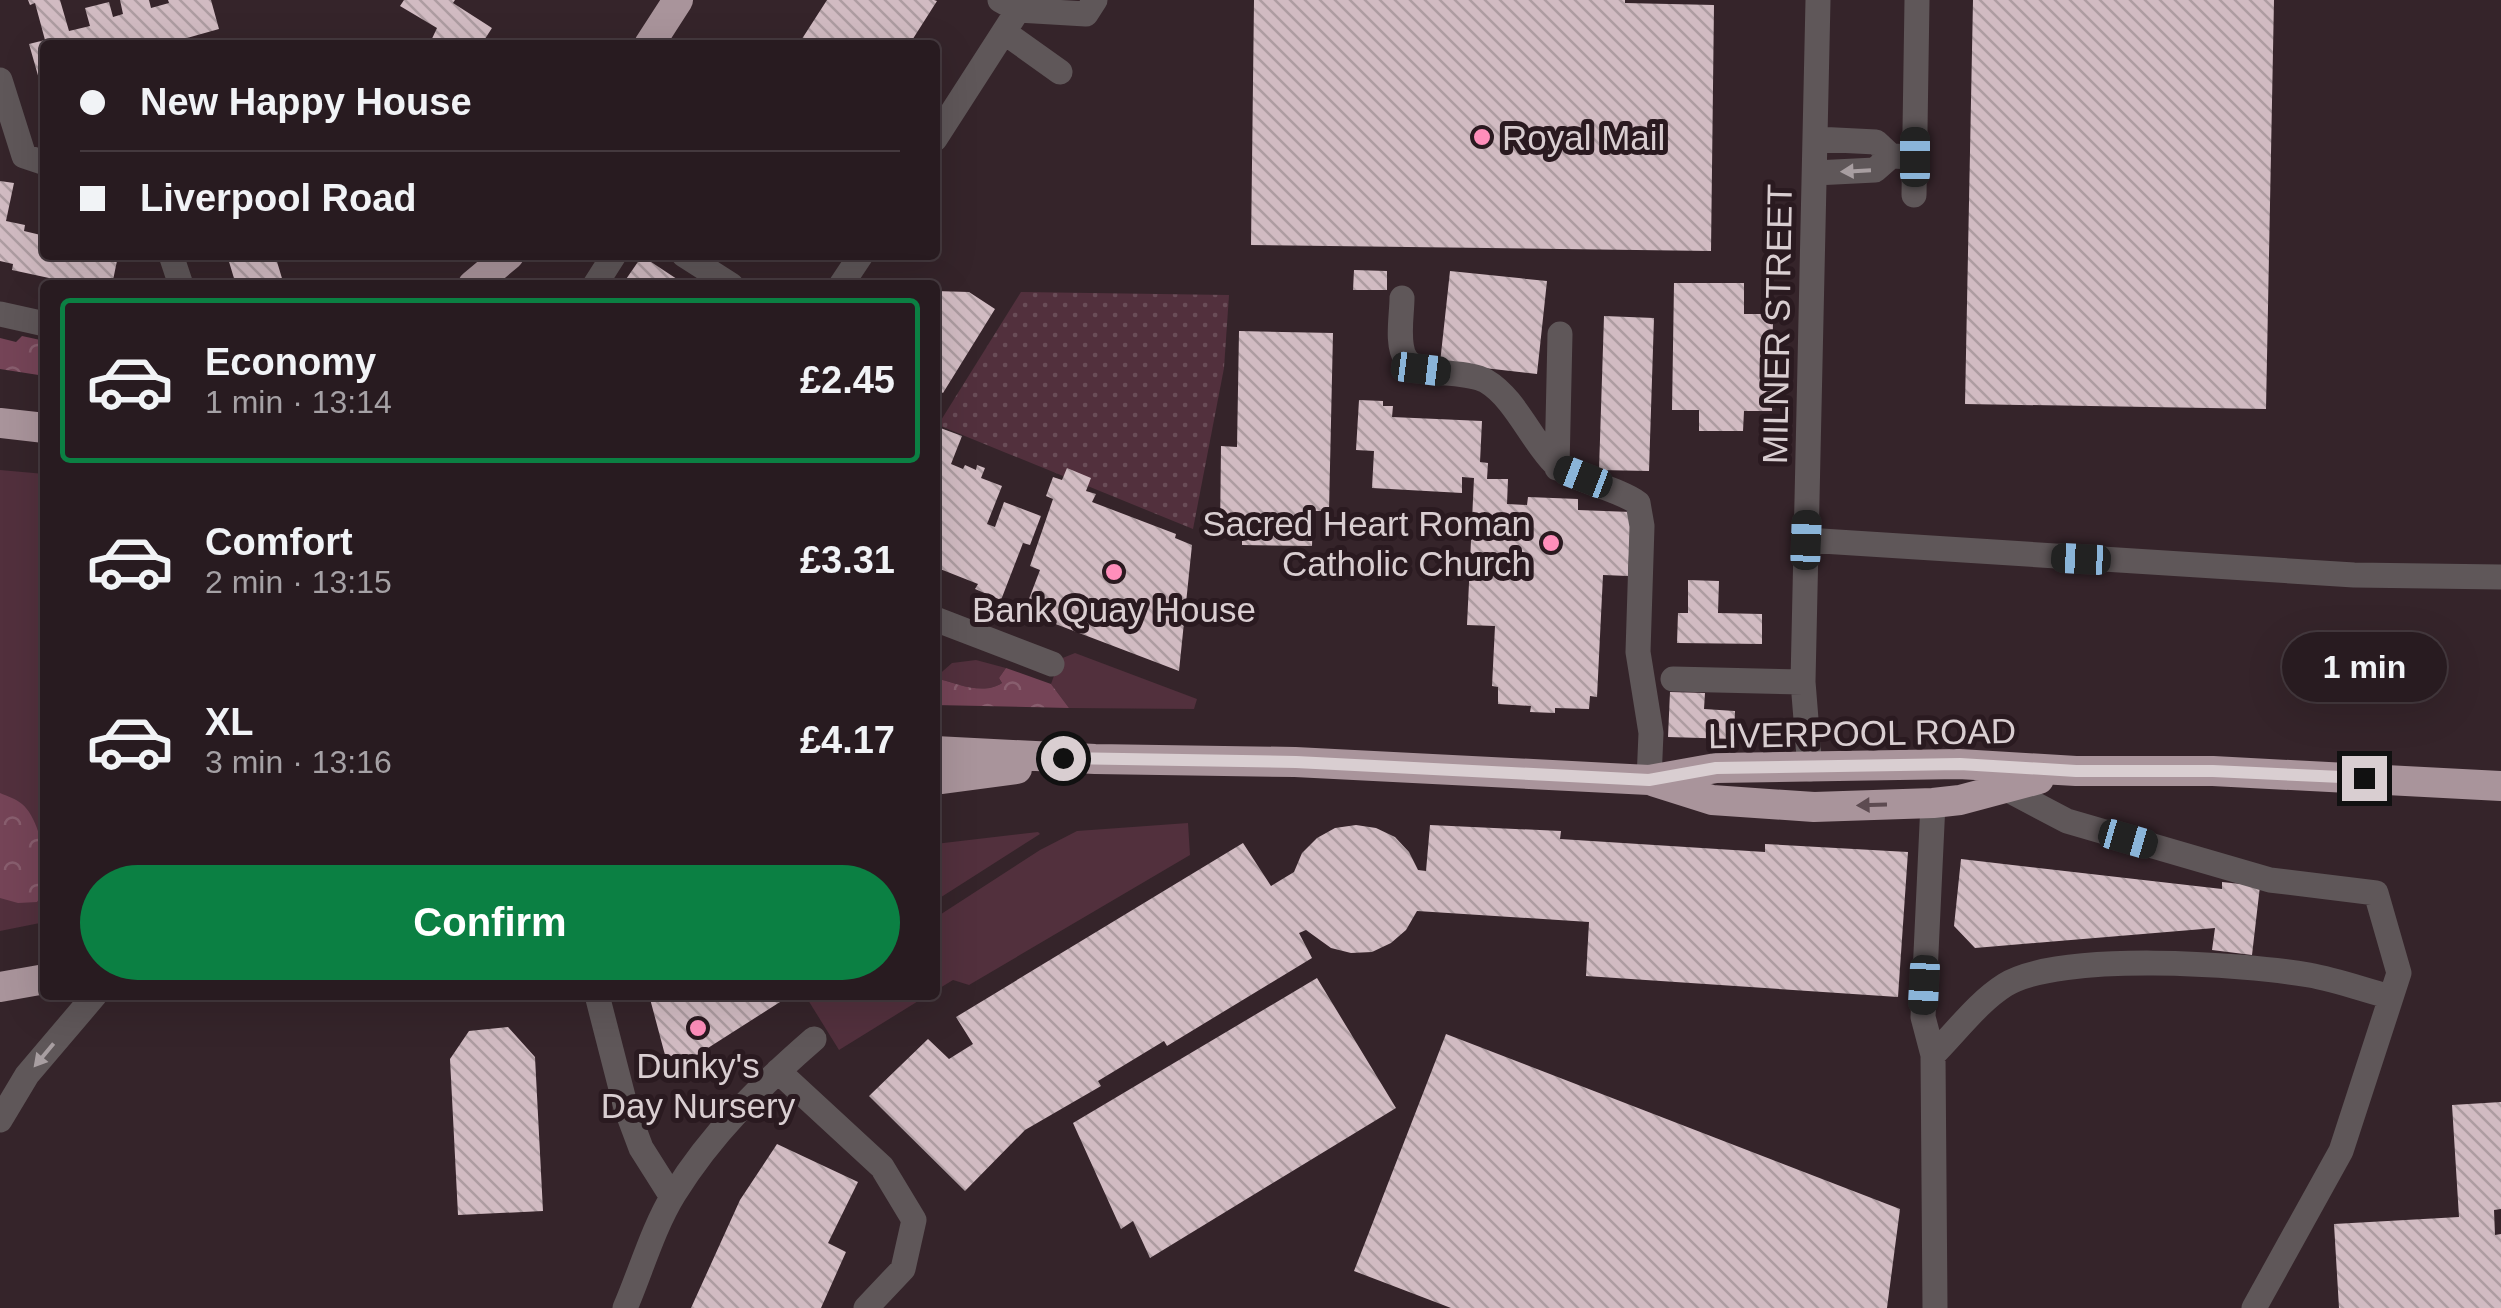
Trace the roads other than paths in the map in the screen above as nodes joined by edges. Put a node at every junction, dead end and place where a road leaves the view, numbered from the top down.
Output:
1 (678, 0) edge
2 (1095, 0) edge
3 (1818, 0) edge
4 (1916, 0) edge
5 (1007, 14) edge
6 (652, 40) edge
7 (1060, 72) dead end
8 (0, 80) edge
9 (940, 130) edge
10 (1816, 139) junction
11 (1903, 157) junction
12 (40, 161) edge
13 (1816, 173) junction
14 (1914, 194) dead end
15 (504, 260) edge
16 (692, 260) edge
17 (479, 280) edge
18 (722, 280) edge
19 (1402, 298) dead end
20 (0, 314) edge
21 (40, 323) edge
22 (1560, 334) dead end
23 (0, 423) edge
24 (40, 427) edge
25 (1558, 468) junction
26 (1806, 540) junction
27 (2501, 577) edge
28 (940, 620) edge
29 (1052, 664) dead end
30 (1673, 680) dead end
31 (1803, 682) junction
32 (940, 751) edge
33 (1095, 759) junction
34 (1960, 764) junction
35 (1810, 769) junction
36 (2076, 771) junction
37 (940, 779) edge
38 (1649, 780) junction
39 (2501, 786) edge
40 (2003, 787) junction
41 (1933, 803) junction
42 (40, 981) edge
43 (0, 987) edge
44 (2391, 997) junction
45 (90, 1000) edge
46 (598, 1000) edge
47 (814, 1038) dead end
48 (1933, 1054) junction
49 (778, 1070) junction
50 (0, 1120) edge
51 (672, 1197) junction
52 (625, 1308) edge
53 (866, 1308) edge
54 (1935, 1308) edge
55 (2254, 1308) edge

1 - 6 highway
2 - 5 street
3 - 10 street, MILNER STREET
4 - 11 street
5 - 7 street
5 - 9 street
8 - 12 street
10 - 11 street
10 - 13 street, MILNER STREET
11 -> 13 street
11 - 14 street
13 - 26 street, MILNER STREET
15 - 17 highway
16 - 18 street
19 - 25 street
20 - 21 street
22 - 25 street
23 - 24 highway
25 - 38 street
26 - 27 street
26 - 31 street, MILNER STREET
28 - 29 street
30 - 31 street
31 - 35 street, MILNER STREET
32 - 33 highway
33 - 37 highway
33 - 38 highway, LIVERPOOL ROAD
34 - 35 highway, LIVERPOOL ROAD
34 - 36 highway, LIVERPOOL ROAD
34 - 40 street
35 - 38 highway, LIVERPOOL ROAD
36 - 39 highway, LIVERPOOL ROAD
36 - 40 highway, LIVERPOOL ROAD
41 -> 38 highway, LIVERPOOL ROAD
40 - 41 highway, LIVERPOOL ROAD
40 - 44 street
41 - 48 street
42 - 43 highway
44 - 48 street
44 - 55 street
45 -> 50 street
46 - 51 street
47 - 49 street
48 - 54 street
49 - 51 street
49 - 53 street
51 - 52 street

